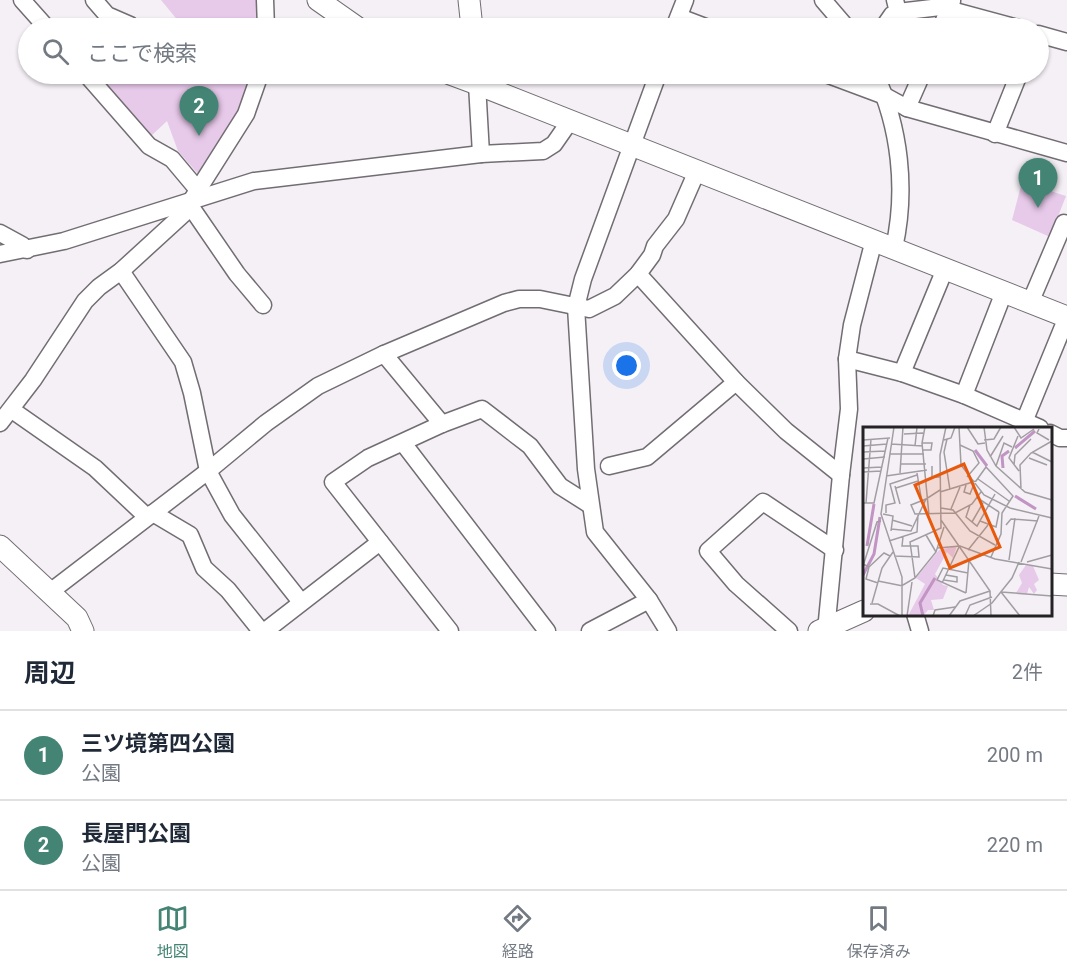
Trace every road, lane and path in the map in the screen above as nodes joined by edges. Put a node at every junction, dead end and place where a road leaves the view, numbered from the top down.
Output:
1 (22, 0) edge
2 (94, 0) edge
3 (265, 0) edge
4 (318, 0) edge
5 (469, 0) edge
6 (685, 0) edge
7 (822, 0) edge
8 (951, 4) edge
9 (897, 6) edge
10 (38, 18) edge
11 (114, 18) edge
12 (266, 18) edge
13 (344, 18) edge
14 (471, 18) edge
15 (679, 18) edge
16 (839, 18) edge
17 (945, 18) edge
18 (990, 18) edge
19 (1049, 37) edge
20 (1067, 42) edge
21 (95, 84) edge
22 (256, 84) edge
23 (477, 84) edge
24 (488, 84) edge
25 (654, 84) edge
26 (853, 84) edge
27 (880, 84) edge
28 (918, 84) edge
29 (1015, 84) edge
30 (885, 96) junction
31 (907, 108) junction
32 (570, 121) junction
33 (995, 134) junction
34 (632, 146) junction
35 (1067, 153) edge
36 (481, 154) junction
37 (697, 171) junction
38 (193, 199) junction
39 (1067, 224) edge
40 (0, 233) edge
41 (874, 240) junction
42 (894, 249) junction
43 (27, 250) junction
44 (0, 255) edge
45 (945, 269) junction
46 (121, 272) junction
47 (638, 274) junction
48 (1004, 292) junction
49 (1030, 303) junction
50 (263, 305) dead end
51 (576, 307) junction
52 (1067, 317) edge
53 (384, 354) junction
54 (847, 359) junction
55 (902, 374) junction
56 (736, 382) junction
57 (964, 396) junction
58 (12, 410) junction
59 (0, 423) edge
60 (442, 424) junction
61 (1032, 425) edge
62 (1052, 434) edge
63 (1067, 438) edge
64 (403, 443) junction
65 (598, 467) junction
66 (208, 471) junction
67 (841, 475) junction
68 (590, 505) junction
69 (150, 515) junction
70 (380, 543) junction
71 (0, 546) edge
72 (835, 550) junction
73 (1052, 584) edge
74 (1067, 585) edge
75 (50, 592) junction
76 (650, 600) junction
77 (301, 602) junction
78 (863, 611) edge
79 (915, 616) edge
80 (824, 630) edge
81 (83, 631) edge
82 (263, 631) edge
83 (450, 631) edge
84 (547, 631) edge
85 (590, 631) edge
86 (668, 631) edge
87 (789, 631) edge
88 (920, 631) edge

1 - 10 street
2 - 11 street
3 - 12 street
4 - 13 street
5 - 14 street
6 - 15 street
7 - 16 street
8 - 9 street
8 - 17 street
8 - 18 street
19 - 20 street
21 - 38 street
22 - 38 street
23 - 36 street
24 - 32 street
25 - 34 street
26 - 30 street
27 - 30 street
28 - 31 street
29 - 33 street
30 - 31 street
30 - 42 street
31 - 33 street
32 - 34 street
32 - 36 street
33 - 35 street
34 - 37 street
34 - 51 street
36 - 38 street
37 - 41 street
37 - 47 street
38 - 43 street
38 - 46 street
38 - 50 street
39 - 49 street
40 - 43 street
41 - 42 street
41 - 54 street
42 - 45 street
43 - 44 street
45 - 48 street
45 - 55 street
46 - 58 street
46 - 66 street
47 - 51 street
47 - 56 street
48 - 49 street
48 - 57 street
49 - 52 street
51 - 53 street
51 - 65 street
52 - 61 street
53 - 60 street
53 - 66 street
54 - 55 street
54 - 67 street
55 - 57 street
56 - 65 street
56 - 67 street
57 - 61 street
58 - 59 street
58 - 69 street
60 - 64 street
60 - 68 street
62 - 63 street
64 - 70 street
64 - 84 street
65 - 68 street
66 - 69 street
66 - 77 street
67 - 72 street
68 - 76 street
69 - 75 street
69 - 82 street
70 - 77 street
70 - 83 street
71 - 75 street
72 - 80 street
72 - 87 street
73 - 74 street
75 - 81 street
76 - 85 street
76 - 86 street
77 - 82 street
78 - 80 street
79 - 88 street

